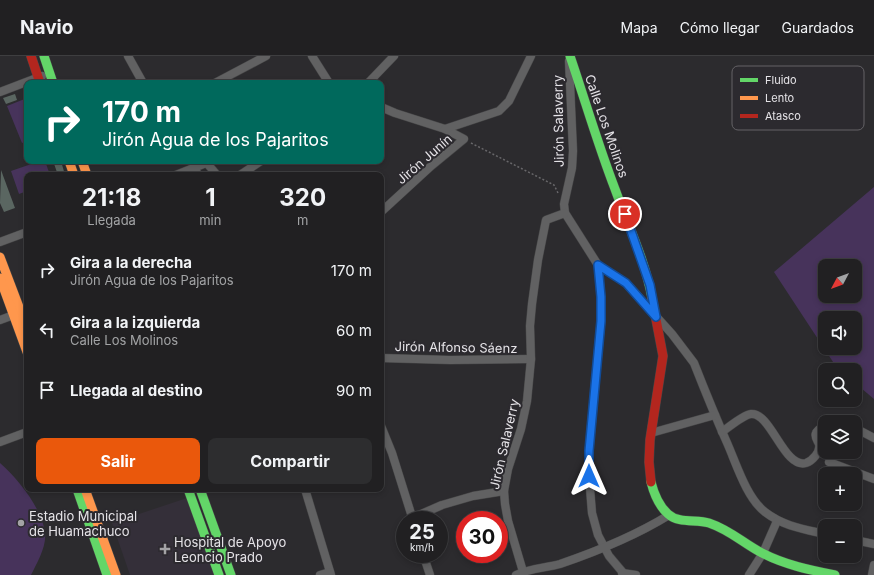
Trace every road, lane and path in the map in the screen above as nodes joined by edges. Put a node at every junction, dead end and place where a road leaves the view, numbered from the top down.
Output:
1 (31, 56) edge
2 (44, 56) edge
3 (128, 56) edge
4 (266, 56) edge
5 (312, 56) edge
6 (394, 56) edge
7 (531, 56) edge
8 (570, 56) edge
9 (50, 74) junction
10 (39, 80) edge
11 (52, 80) edge
12 (141, 80) edge
13 (221, 80) edge
14 (327, 80) edge
15 (371, 80) edge
16 (24, 85) edge
17 (0, 92) edge
18 (384, 108) edge
19 (445, 129) junction
20 (464, 139) junction
21 (204, 164) edge
22 (208, 164) edge
23 (256, 164) edge
24 (196, 171) edge
25 (214, 172) edge
26 (244, 172) edge
27 (558, 194) dead end
28 (384, 209) edge
29 (565, 213) junction
30 (24, 233) edge
31 (0, 242) edge
32 (0, 257) edge
33 (598, 265) junction
34 (0, 278) edge
35 (21, 313) edge
36 (656, 317) junction
37 (0, 320) edge
38 (24, 332) edge
39 (384, 358) edge
40 (531, 359) junction
41 (715, 414) junction
42 (818, 430) edge
43 (722, 432) junction
44 (862, 432) edge
45 (24, 433) edge
46 (384, 433) edge
47 (651, 433) junction
48 (874, 438) edge
49 (0, 442) edge
50 (818, 443) edge
51 (818, 450) edge
52 (829, 462) dead end
53 (874, 479) edge
54 (504, 491) junction
55 (78, 492) edge
56 (86, 492) edge
57 (189, 492) edge
58 (201, 492) edge
59 (306, 492) edge
60 (410, 511) edge
61 (429, 511) edge
62 (669, 515) junction
63 (777, 521) junction
64 (818, 532) edge
65 (862, 541) edge
66 (874, 544) edge
67 (603, 547) junction
68 (763, 553) junction
69 (426, 563) edge
70 (874, 565) edge
71 (330, 573) edge
72 (521, 574) edge
73 (623, 574) edge
74 (107, 575) edge
75 (116, 575) edge
76 (219, 575) edge
77 (230, 575) edge
78 (320, 575) edge
79 (430, 575) edge
80 (636, 575) edge
81 (749, 575) edge
82 (835, 575) edge
83 (872, 575) edge

1 - 10 main road
2 - 9 main road
3 - 12 street
4 - 13 street
5 - 14 street
6 - 15 street
7 - 19 street
8 - 29 street, Jirón Salaverry
8 - 36 main road, Calle Los Molinos
9 - 10 street
9 - 11 main road
16 - 17 street
18 - 19 street
19 - 20 street
20 - 27 path, Jirón Salaverry
20 - 28 street, Jirón Junín
21 - 24 street
22 - 25 street
23 - 26 street
29 - 33 street
29 - 40 street, Jirón Salaverry
30 - 31 street
32 - 35 main road
33 - 36 street
33 - 67 street
34 - 35 main road
35 - 37 street
35 - 38 main road
36 - 41 street
36 - 47 main road, Calle Los Molinos
39 - 40 street, Jirón Alfonso Sáenz
40 - 54 street, Jirón Salaverry
41 - 43 street
41 - 47 street
42 - 50 street
43 - 51 street
43 - 63 street
44 - 48 street
45 - 49 street
46 - 60 street
47 - 62 main road, Calle Los Molinos
52 - 53 street
54 - 61 street
54 - 72 street, Jirón Salaverry
55 - 74 main road
56 - 75 main road
57 - 76 main road
58 - 77 main road
59 - 71 street
62 - 67 street
62 - 68 main road
63 - 64 street
63 - 68 street
65 - 66 street
67 - 72 street
67 - 73 street
68 - 81 street
68 - 82 main road
69 - 79 street
70 - 83 street
71 - 78 street
73 - 80 street

